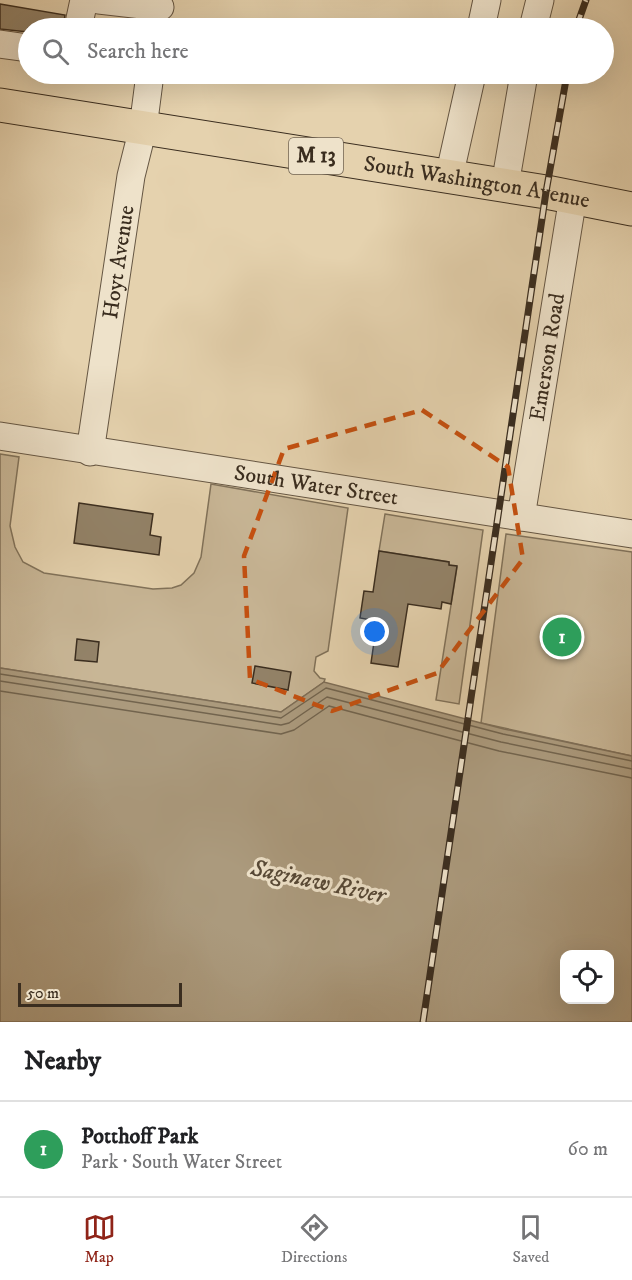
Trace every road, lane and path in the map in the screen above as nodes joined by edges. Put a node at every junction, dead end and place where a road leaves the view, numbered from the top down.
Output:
1 (84, 0) edge
2 (99, 0) edge
3 (487, 0) edge
4 (540, 0) edge
5 (159, 12) edge
6 (80, 18) edge
7 (483, 18) edge
8 (536, 18) edge
9 (0, 44) edge
10 (18, 47) edge
11 (149, 84) edge
12 (470, 84) edge
13 (522, 84) edge
14 (0, 105) edge
15 (143, 128) junction
16 (450, 177) junction
17 (505, 185) junction
18 (573, 197) junction
19 (632, 209) edge
20 (0, 436) edge
21 (90, 452) junction
22 (521, 517) junction
23 (632, 534) edge

1 - 6 street
2 - 5 street
3 - 7 street
4 - 8 street
9 - 10 street
11 - 15 street, Hoyt Avenue
12 - 16 street
13 - 17 street
14 - 15 main road, South Washington Avenue / M 13
15 - 16 main road, South Washington Avenue / M 13
15 - 21 street, Hoyt Avenue
16 - 17 main road, South Washington Avenue / M 13
17 - 18 main road, South Washington Avenue / M 13
18 - 19 main road, South Washington Avenue / M 13
18 - 22 street, Emerson Road
20 - 21 street, South Water Street
21 - 22 street, South Water Street
22 - 23 street, South Water Street

